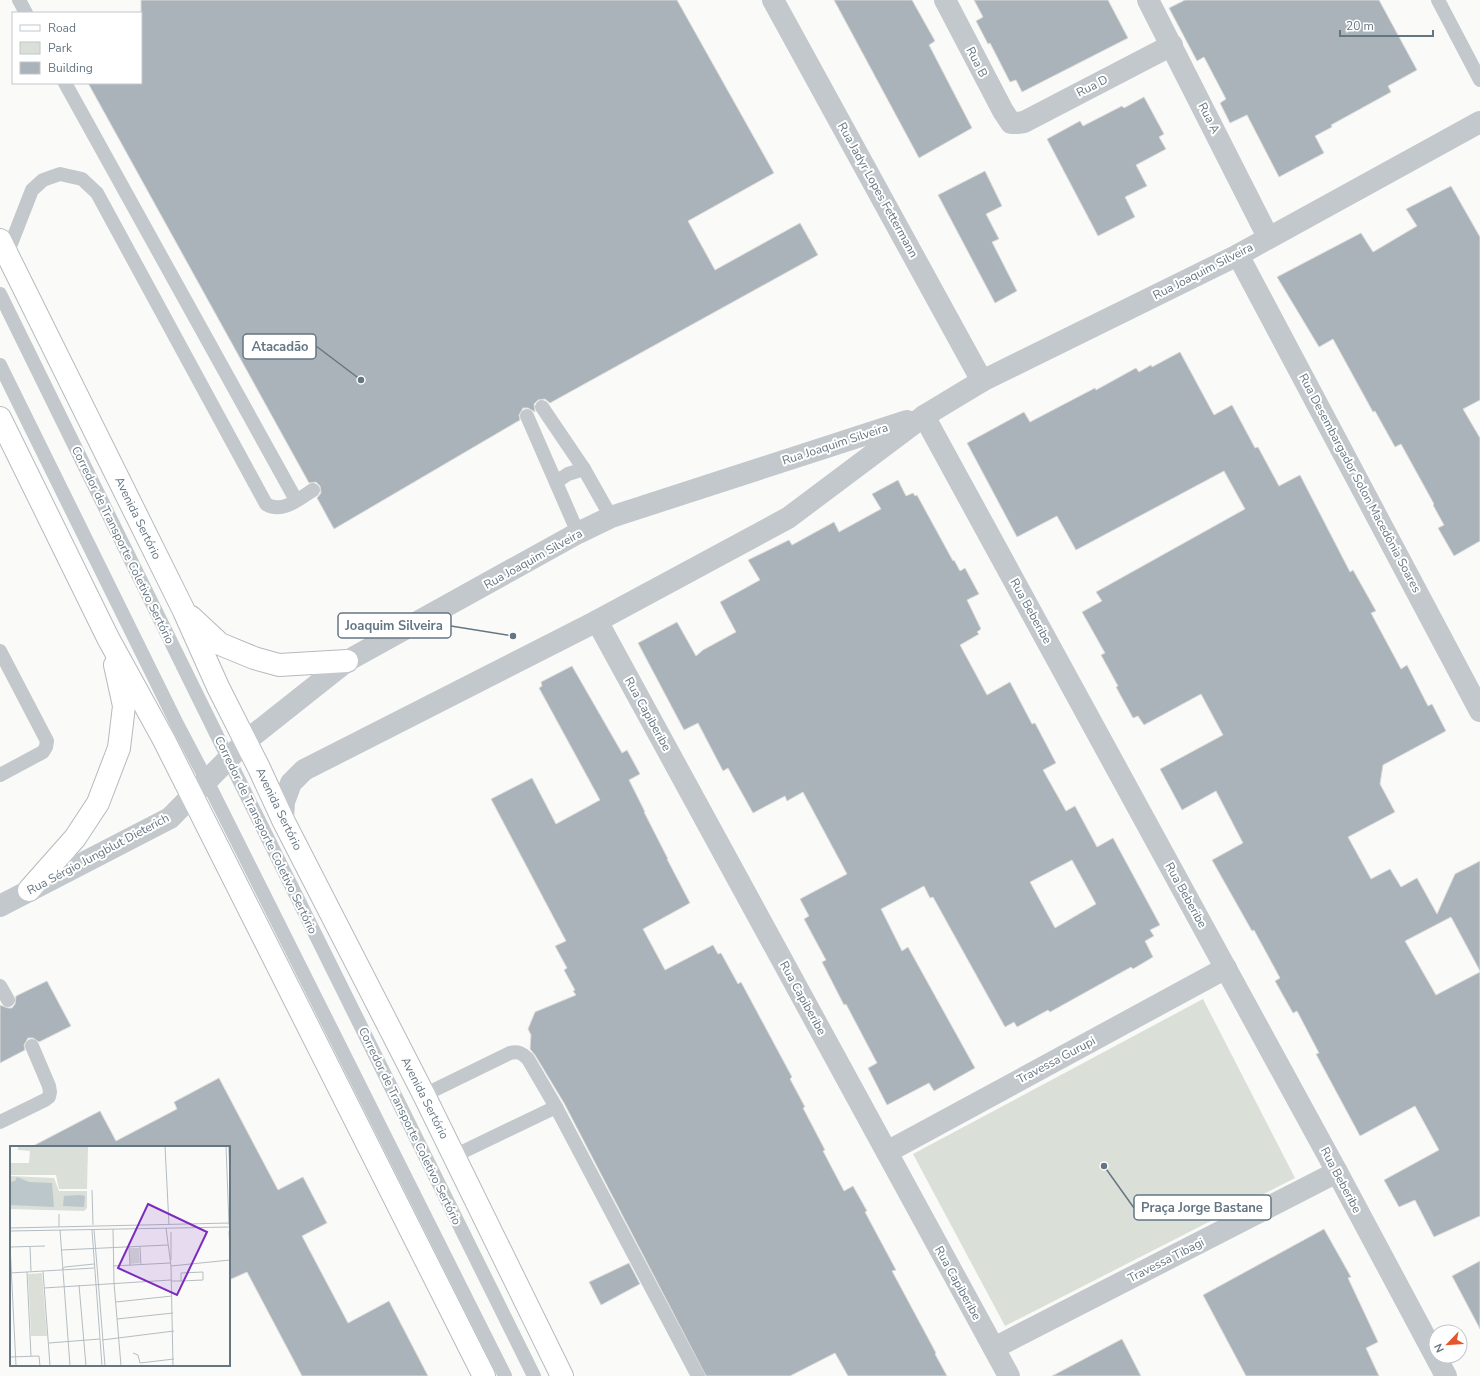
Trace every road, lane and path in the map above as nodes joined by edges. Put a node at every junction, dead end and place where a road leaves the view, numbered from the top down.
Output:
1 (19, 0) edge
2 (773, 0) edge
3 (946, 0) edge
4 (1148, 0) edge
5 (1438, 0) edge
6 (25, 12) edge
7 (1172, 45) junction
8 (1480, 80) edge
9 (66, 84) edge
10 (1480, 122) edge
11 (1011, 123) joint
12 (1268, 237) junction
13 (3, 247) edge
14 (1238, 255) junction
15 (0, 294) edge
16 (0, 365) edge
17 (982, 381) junction
18 (542, 407) dead end
19 (527, 416) dead end
20 (924, 416) junction
21 (0, 418) edge
22 (5, 432) edge
23 (584, 469) junction
24 (556, 482) junction
25 (313, 490) dead end
26 (296, 500) junction
27 (611, 516) junction
28 (578, 533) junction
29 (184, 611) junction
30 (597, 620) junction
31 (108, 638) junction
32 (0, 651) edge
33 (347, 661) junction
34 (1480, 711) edge
35 (246, 741) junction
36 (228, 760) junction
37 (0, 775) edge
38 (200, 788) junction
39 (283, 820) junction
40 (29, 890) junction
41 (0, 906) edge
42 (1226, 968) junction
43 (0, 986) edge
44 (8, 1000) dead end
45 (32, 1046) dead end
46 (424, 1095) junction
47 (556, 1107) junction
48 (0, 1122) edge
49 (887, 1152) junction
50 (454, 1156) junction
51 (1337, 1172) junction
52 (994, 1348) junction
53 (484, 1376) edge
54 (505, 1376) edge
55 (534, 1376) edge
56 (562, 1376) edge
57 (698, 1376) edge
58 (1009, 1376) edge
59 (1446, 1376) edge

1 - 6 lane
2 - 17 street, Rua Jadyr Lopes Fettermann
3 - 11 street, Rua B
4 - 7 street, Rua A
5 - 8 lane
7 - 11 street, Rua D
7 - 12 street, Rua A
9 - 26 lane
10 - 12 street, Rua Joaquim Silveira
12 - 14 street, Rua Joaquim Silveira
13 - 26 lane
13 - 29 main road, Avenida Sertório
14 - 17 street, Rua Joaquim Silveira
14 - 34 street, Rua Desembargador Solon Macedônia Soares
15 - 36 lane, Corredor de Transporte Coletivo Sertório
16 - 38 lane
17 - 20 street, Rua Joaquim Silveira
18 - 23 lane
19 - 24 lane
20 - 27 street, Rua Joaquim Silveira
20 - 30 street, Rua Joaquim Silveira
20 - 42 street, Rua Beberibe
21 - 22 main road
22 - 31 main road
23 - 24 lane
23 - 27 lane
24 - 28 lane
25 - 26 lane
27 - 28 street, Rua Joaquim Silveira
28 - 33 street, Rua Joaquim Silveira
29 - 33 main road
29 - 35 main road, Avenida Sertório
30 - 39 street, Rua Joaquim Silveira
30 - 49 street, Rua Capiberibe
31 - 38 main road
31 - 40 main road
32 - 37 lane
33 - 35 street, Rua Joaquim Silveira
35 - 36 street, Rua Joaquim Silveira
35 - 39 main road, Avenida Sertório
36 - 38 street, Rua Joaquim Silveira
36 - 55 lane, Corredor de Transporte Coletivo Sertório
38 - 40 street, Rua Sérgio Jungblut Dieterich
38 - 53 main road
38 - 54 lane
39 - 46 main road, Avenida Sertório
40 - 41 street, Rua Sérgio Jungblut Dieterich
42 - 49 street, Travessa Gurupi
42 - 51 street, Rua Beberibe
43 - 44 lane
45 - 48 lane
46 - 47 lane
46 - 50 main road, Avenida Sertório
47 - 50 lane
47 - 57 lane
49 - 52 street, Rua Capiberibe
50 - 56 main road, Avenida Sertório
51 - 52 street, Travessa Tibagi
51 - 59 street, Rua Beberibe
52 - 58 street, Rua Capiberibe

